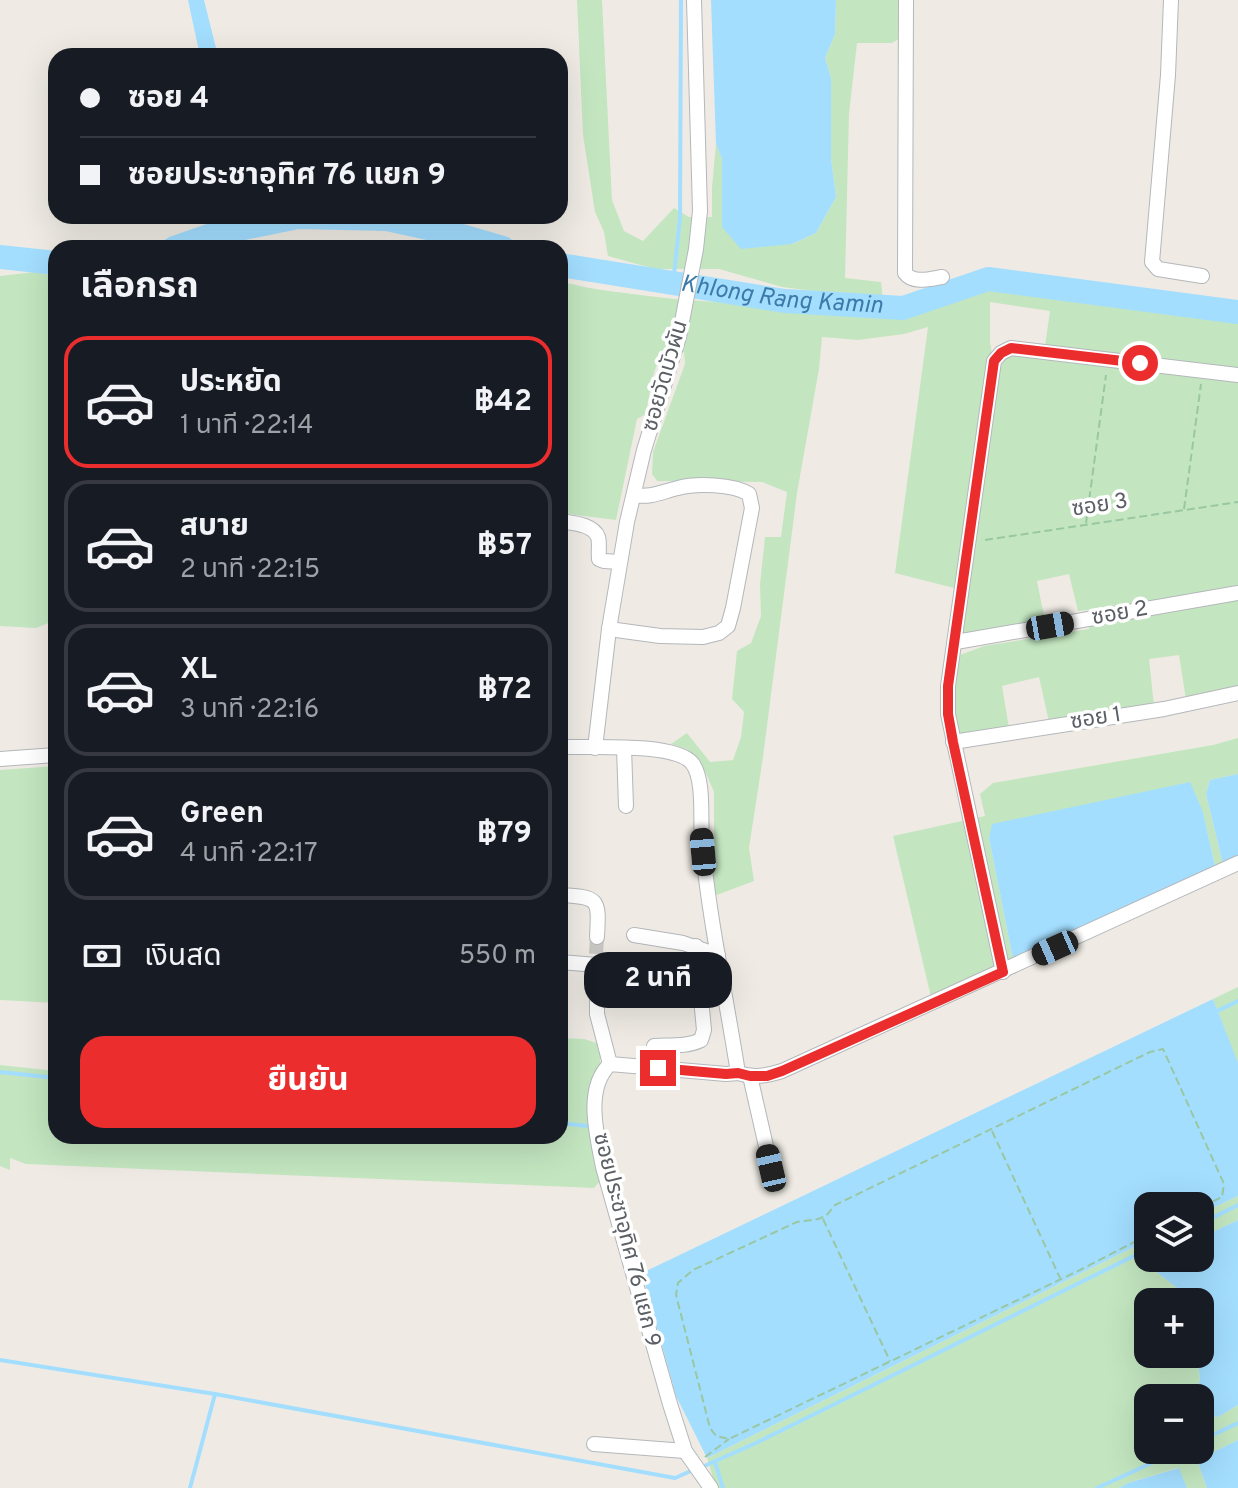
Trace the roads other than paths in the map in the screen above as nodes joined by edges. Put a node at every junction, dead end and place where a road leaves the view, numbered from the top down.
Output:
1 (694, 0) edge
2 (906, 0) edge
3 (1171, 0) edge
4 (1202, 276) dead end
5 (942, 277) dead end
6 (1238, 375) edge
7 (634, 495) junction
8 (568, 523) edge
9 (619, 562) junction
10 (1238, 593) edge
11 (609, 629) junction
12 (956, 642) junction
13 (1238, 693) edge
14 (953, 742) junction
15 (568, 747) edge
16 (595, 748) junction
17 (624, 748) junction
18 (48, 756) edge
19 (0, 759) edge
20 (626, 806) dead end
21 (1238, 863) edge
22 (568, 895) edge
23 (634, 935) dead end
24 (597, 937) tunnel mouth
25 (696, 946) junction
26 (718, 955) junction
27 (568, 961) edge
28 (1003, 972) junction
29 (654, 1046) dead end
30 (610, 1064) junction
31 (744, 1074) junction
32 (771, 1168) dead end
33 (594, 1444) dead end
34 (685, 1451) junction
35 (711, 1488) edge

1 - 7 street, ซอยวัดบัวผัน
2 - 5 street
3 - 4 street
6 - 12 street
7 - 9 street, ซอยวัดบัวผัน
7 - 11 street
8 - 9 street
9 - 11 street, ซอยวัดบัวผัน
10 - 12 street, ซอย 2
11 - 16 street, ซอยวัดบัวผัน
12 - 14 street
13 - 14 street, ซอย 1
14 - 28 street
15 - 16 street
16 - 17 street
17 - 20 street
17 - 26 street
18 - 19 street
21 - 28 street
22 - 24 street
23 - 25 street
25 - 26 street
25 - 29 street
26 - 31 street
27 - 30 street
28 - 31 street
30 - 31 street
30 - 34 street, ซอยประชาอุทิศ 76 แยก 9
31 - 32 street
33 - 34 street
34 - 35 street, ซอยประชาอุทิศ 76 แยก 9

